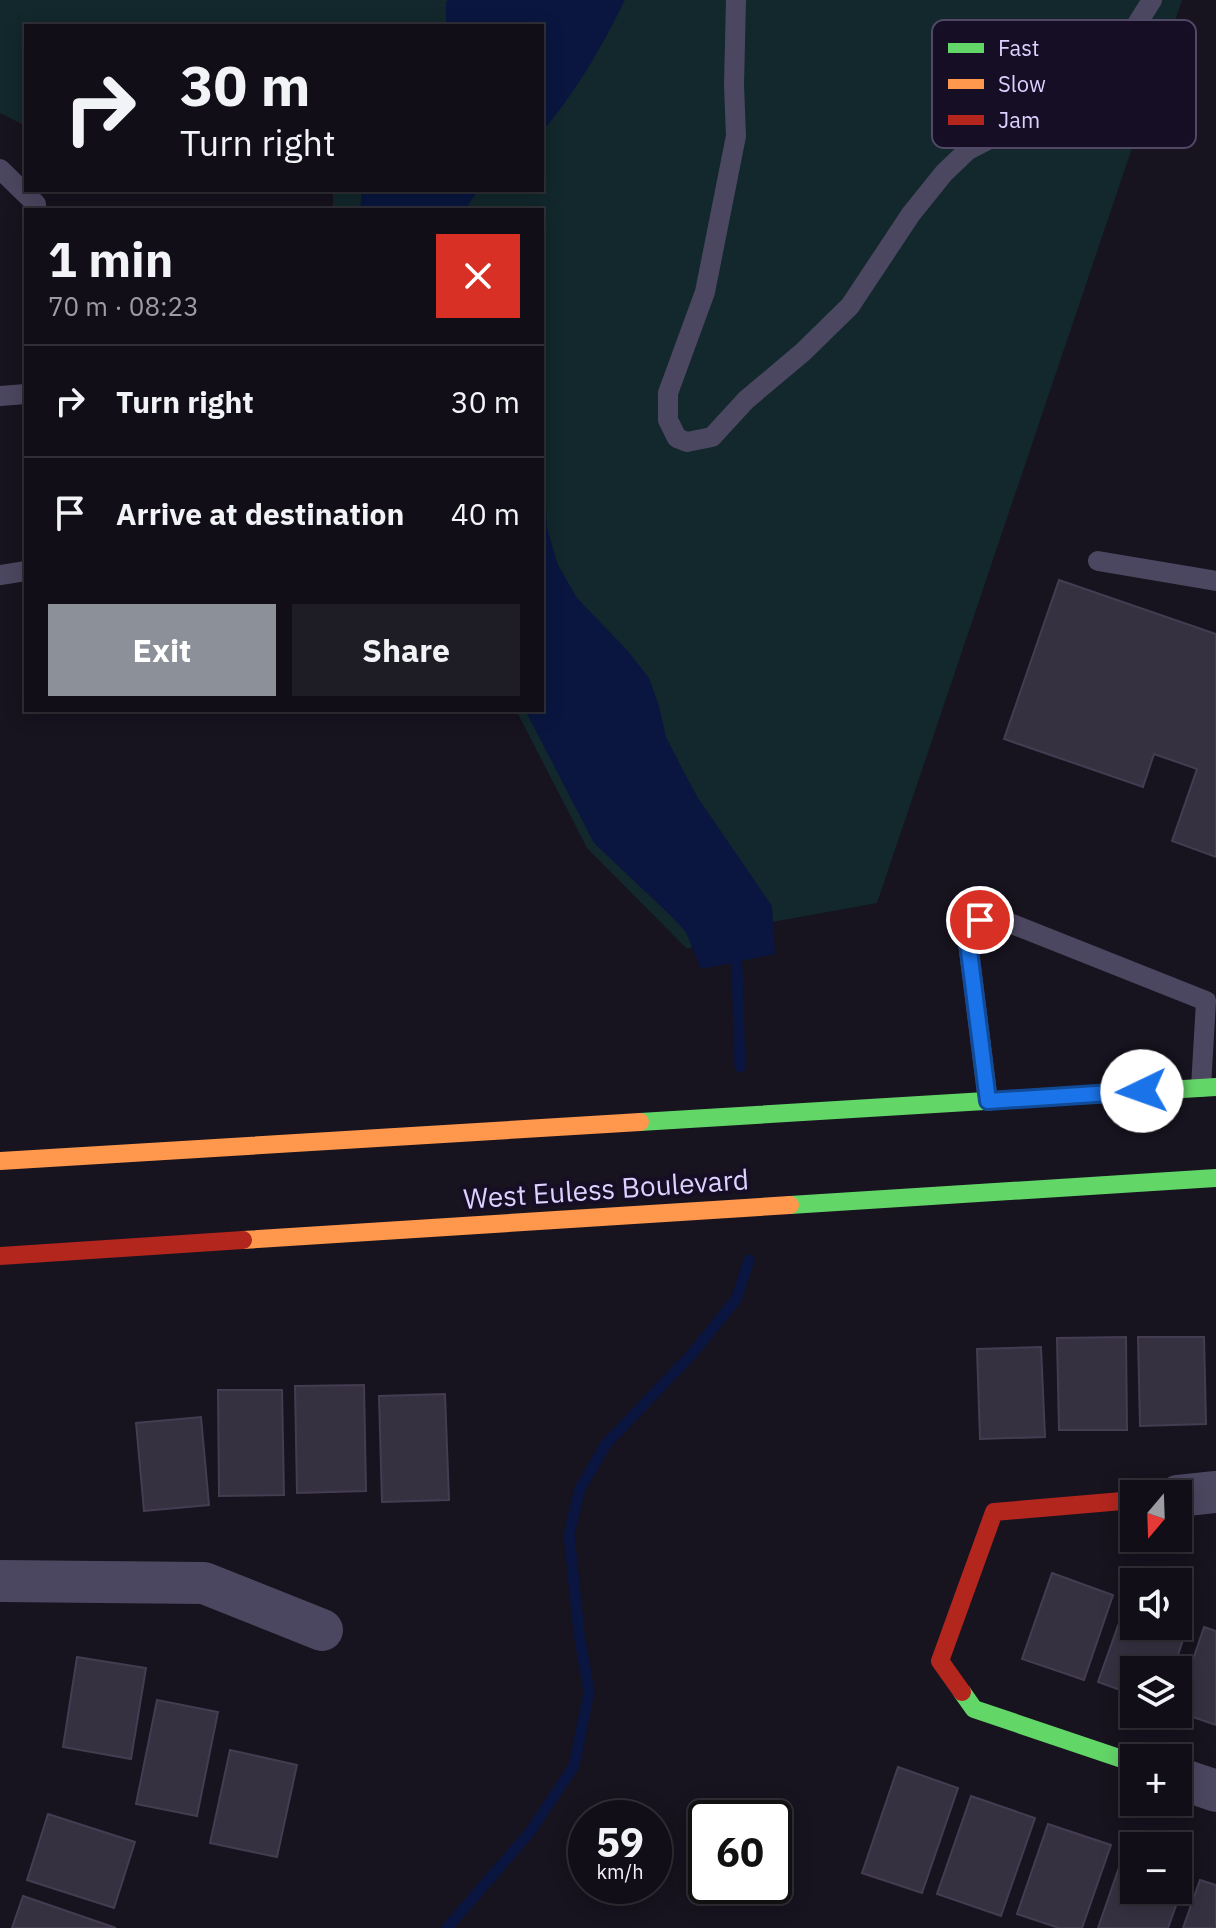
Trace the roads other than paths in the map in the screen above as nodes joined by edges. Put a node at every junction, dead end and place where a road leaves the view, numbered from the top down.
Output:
1 (736, 0) edge
2 (1152, 0) edge
3 (1140, 20) edge
4 (972, 148) edge
5 (0, 169) edge
6 (36, 208) edge
7 (24, 394) edge
8 (0, 396) edge
9 (1098, 561) dead end
10 (24, 571) edge
11 (0, 575) edge
12 (1216, 581) edge
13 (1209, 1087) edge
14 (988, 1101) junction
15 (0, 1161) edge
16 (1214, 1176) edge
17 (0, 1256) edge
18 (1216, 1492) edge
19 (1192, 1495) edge
20 (1120, 1501) edge
21 (0, 1581) edge
22 (322, 1630) dead end
23 (1120, 1758) edge
24 (1192, 1783) edge
25 (1216, 1791) edge

1 - 4 lane
2 - 3 lane
5 - 6 lane
7 - 8 lane
9 - 12 lane
10 - 11 lane
13 - 14 main road
13 - 14 lane
14 - 15 main road
16 - 17 main road, West Euless Boulevard
18 - 19 street
20 - 23 main road
21 - 22 street
24 - 25 street

